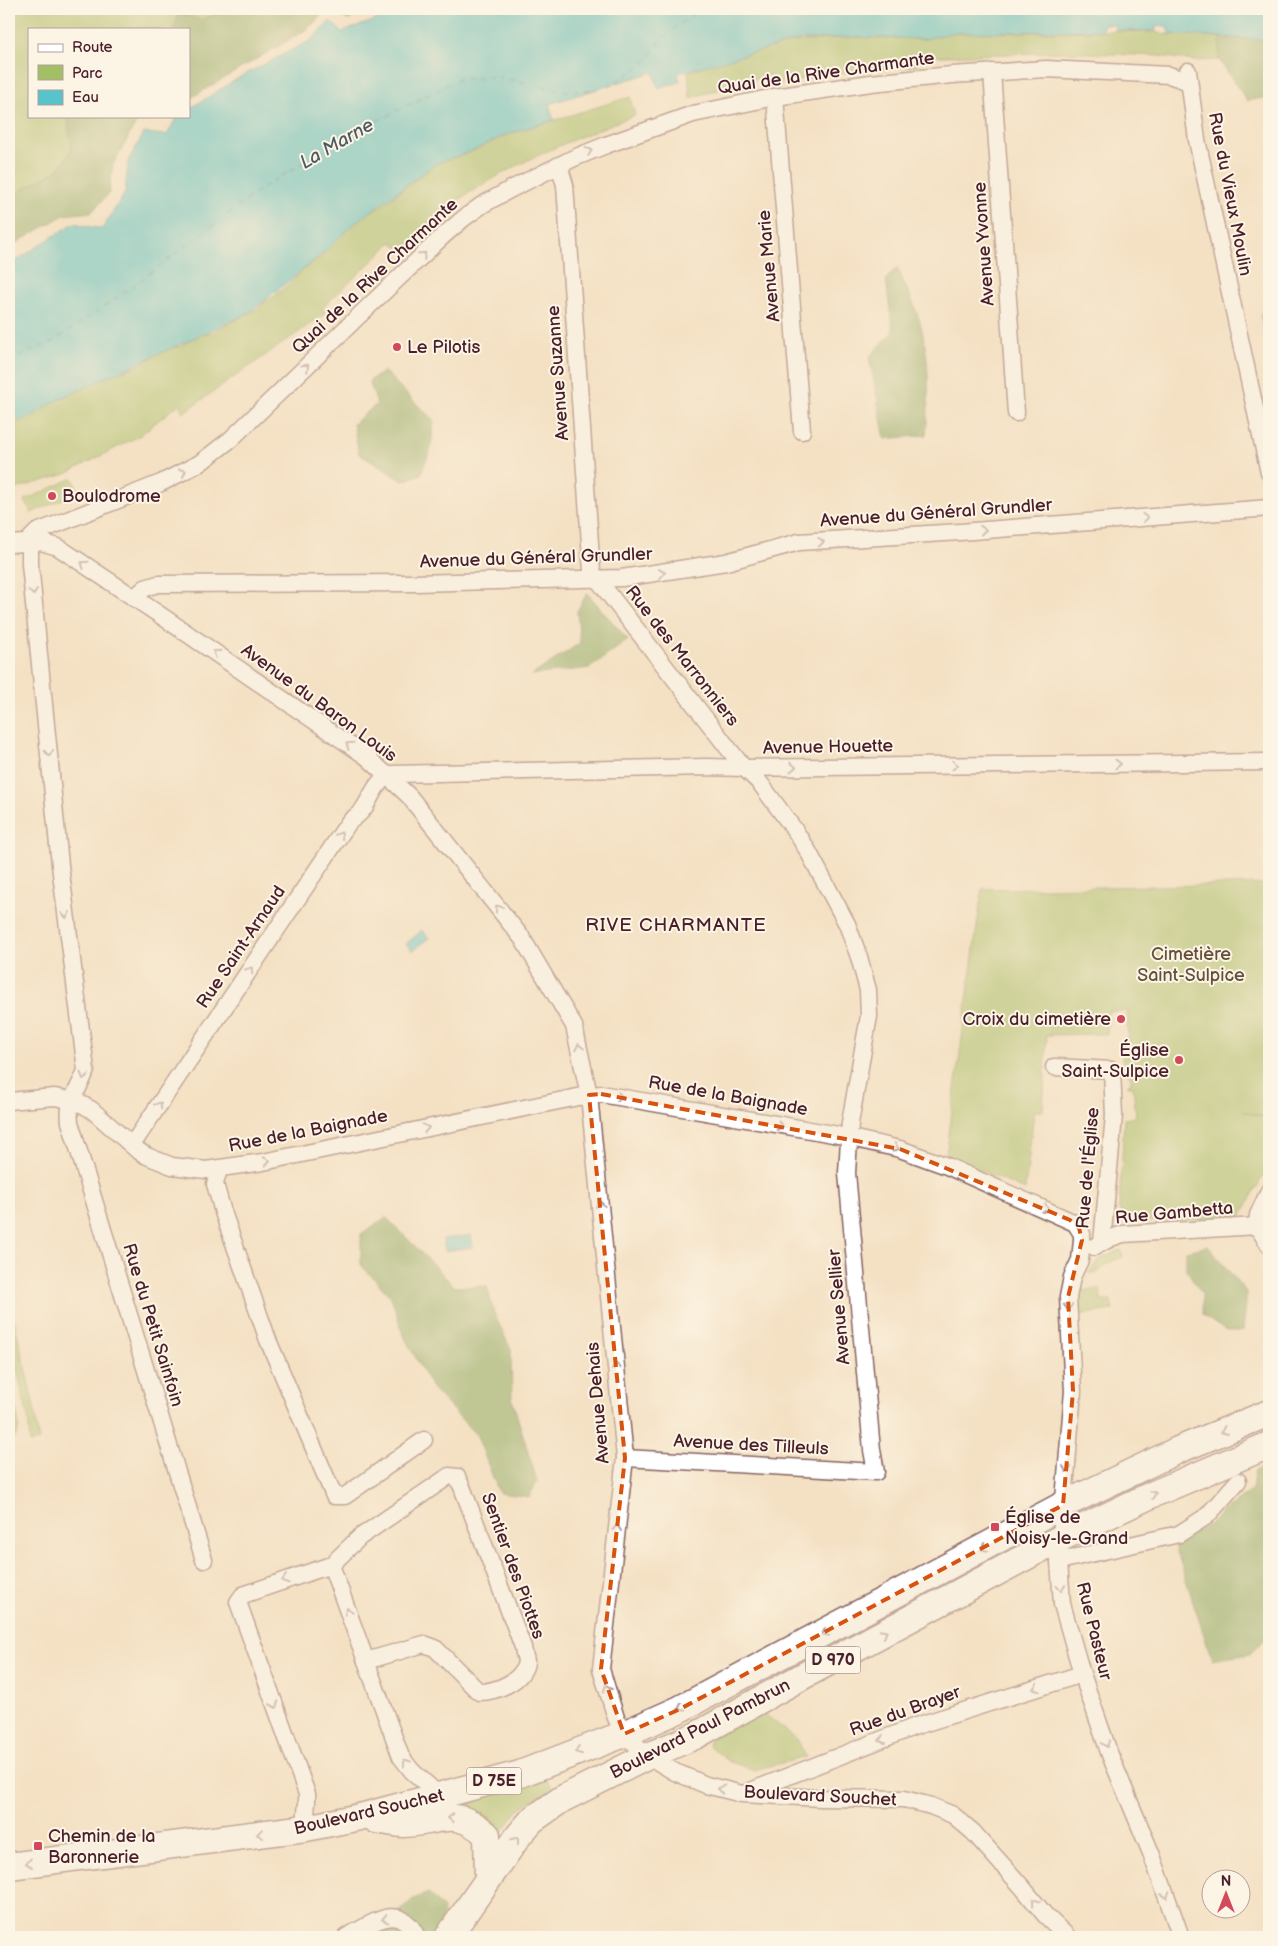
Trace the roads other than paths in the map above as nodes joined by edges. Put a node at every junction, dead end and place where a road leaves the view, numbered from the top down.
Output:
1 (992, 72) junction
2 (1188, 75) joint
3 (774, 97) junction
4 (559, 165) junction
5 (1016, 413) dead end
6 (802, 431) dead end
7 (1269, 473) edge
8 (1269, 508) edge
9 (68, 520) junction
10 (30, 543) junction
11 (9, 544) edge
12 (63, 550) junction
13 (596, 579) junction
14 (134, 598) junction
15 (1269, 762) edge
16 (744, 768) junction
17 (387, 776) junction
18 (1054, 1067) dead end
19 (589, 1095) junction
20 (9, 1100) edge
21 (71, 1100) junction
22 (848, 1138) junction
23 (132, 1145) junction
24 (219, 1169) junction
25 (1269, 1191) edge
26 (1257, 1226) junction
27 (1102, 1242) junction
28 (1269, 1245) edge
29 (1080, 1260) junction
30 (1269, 1413) edge
31 (424, 1440) dead end
32 (1269, 1445) edge
33 (625, 1458) junction
34 (876, 1472) joint
35 (1238, 1481) dead end
36 (1063, 1505) junction
37 (1060, 1550) junction
38 (204, 1560) dead end
39 (332, 1565) junction
40 (366, 1661) junction
41 (1082, 1674) junction
42 (624, 1734) junction
43 (648, 1756) junction
44 (742, 1794) junction
45 (440, 1796) junction
46 (360, 1817) junction
47 (306, 1828) junction
48 (9, 1866) edge
49 (488, 1877) junction
50 (346, 1937) edge
51 (417, 1937) edge
52 (448, 1937) edge
53 (1068, 1937) edge
54 (1181, 1937) edge

1 - 2 street, Quai de la Rive Charmante
1 - 3 street, Quai de la Rive Charmante
1 - 5 street, Avenue Yvonne
2 - 7 street, Rue du Vieux Moulin
4 -> 3 street, Quai de la Rive Charmante
3 - 6 street, Avenue Marie
9 -> 4 street, Quai de la Rive Charmante
4 - 13 street, Avenue Suzanne
13 -> 8 street, Avenue du Général Grundler
9 - 10 street, Quai de la Rive Charmante
9 - 12 street
10 - 11 street
10 - 12 street, Avenue du Baron Louis
10 -> 21 street
14 -> 12 street, Avenue du Baron Louis
13 - 14 street, Avenue du Général Grundler
13 - 16 street, Rue des Marronniers
17 -> 14 street, Avenue du Baron Louis
16 -> 15 street, Avenue Houette
16 - 17 street, Avenue Houette
16 - 22 street, Rue des Marronniers
19 -> 17 street, Avenue du Baron Louis
23 -> 17 street, Rue Saint-Arnaud
18 - 27 street, Rue de l'Église
19 -> 22 street, Rue de la Baignade
24 -> 19 street, Rue de la Baignade
33 -> 19 street, Avenue Dehais
20 - 21 street
21 - 23 street, Rue de la Baignade
21 - 38 street, Rue du Petit Sainfoin
22 -> 29 street, Rue de la Baignade
22 - 34 street, Avenue Sellier
23 - 24 street, Rue de la Baignade
24 - 31 street
25 - 26 street
26 - 27 street, Rue Gambetta
26 - 28 street, Rue Gambetta
27 - 29 street, Rue Gambetta
29 -> 36 street, Rue Pasteur
30 -> 36 main road, Boulevard Paul Pambrun / D 970
37 -> 32 main road, Boulevard Paul Pambrun / D 970
33 - 34 street, Avenue des Tilleuls
42 -> 33 street, Avenue Dehais
35 - 37 street
36 - 37 street, Rue Pasteur
36 -> 42 main road, Boulevard Paul Pambrun / D 970
37 -> 41 street, Rue Pasteur
43 -> 37 main road, Boulevard Paul Pambrun / D 970
40 -> 39 street
39 - 40 street, Sentier des Piottes
39 -> 47 street, Sentier des Piottes
45 -> 40 street
41 -> 44 street, Rue du Brayer
41 -> 54 street, Rue Pasteur
42 - 43 street, Boulevard Souchet
42 -> 45 main road, Boulevard Souchet / D 75E
44 -> 43 street, Boulevard Souchet
49 -> 43 main road, Boulevard Paul Pambrun / D 970
53 -> 44 street, Boulevard Souchet
45 - 46 main road, Boulevard Souchet / D 75E
46 - 47 main road, Boulevard Souchet / D 75E
49 -> 46 main road
47 -> 48 main road, Boulevard Souchet / D 75E
49 - 52 main road, Boulevard Paul Pambrun / D 970
51 -> 50 street

